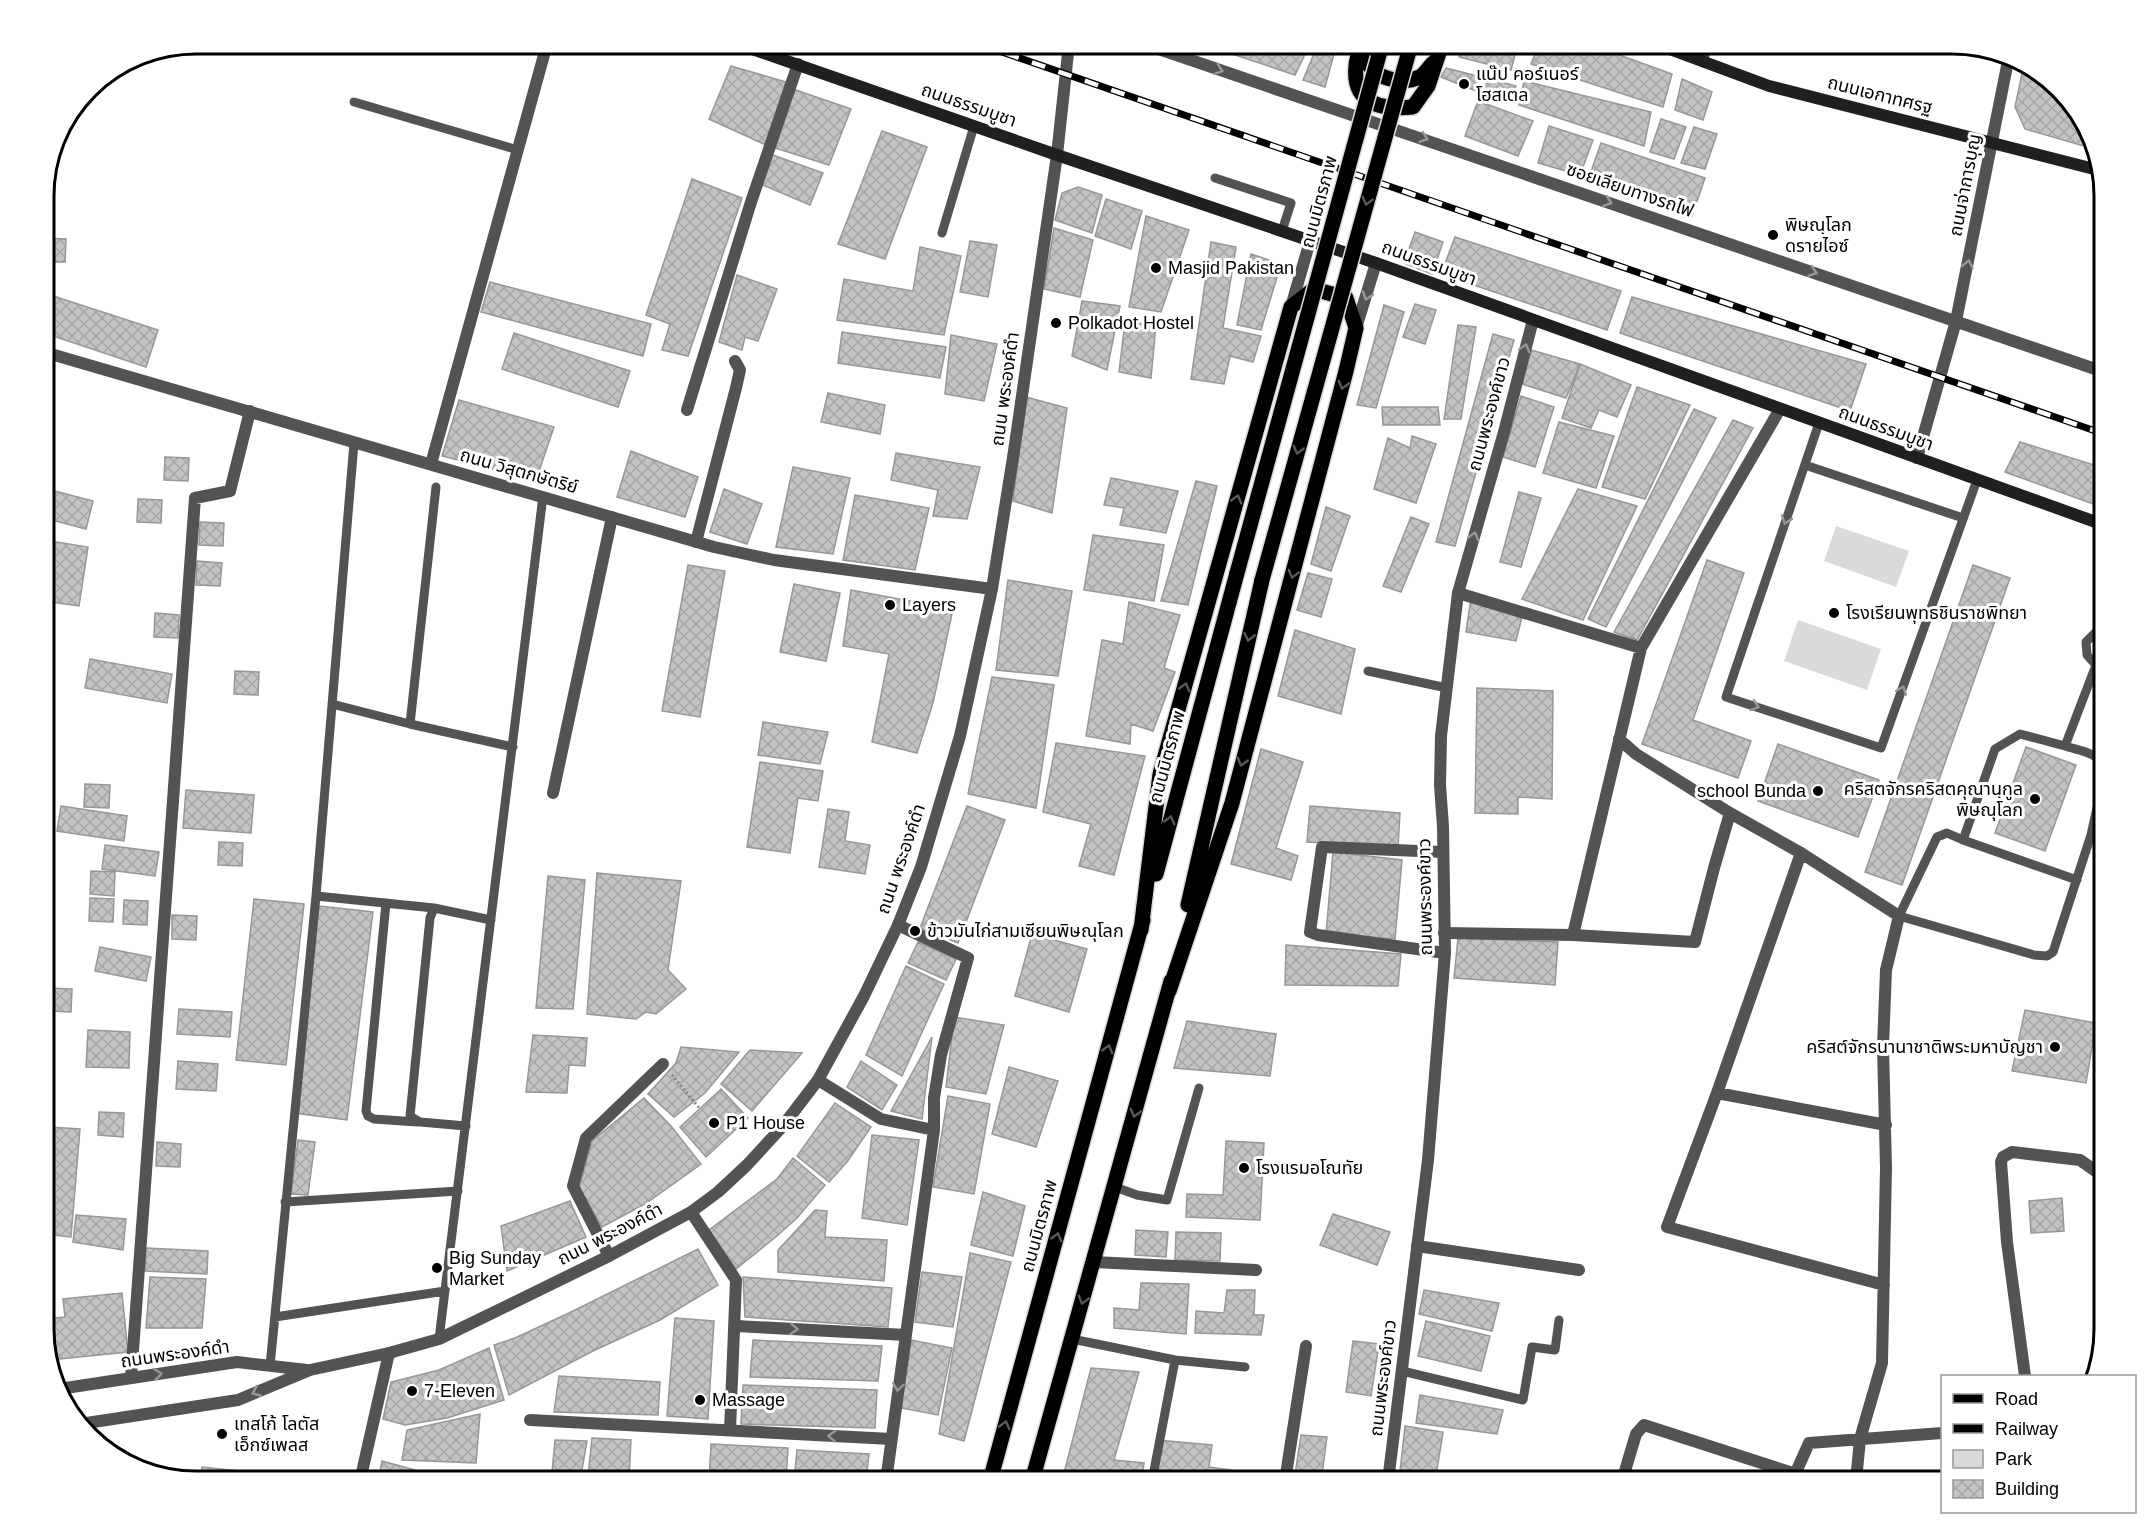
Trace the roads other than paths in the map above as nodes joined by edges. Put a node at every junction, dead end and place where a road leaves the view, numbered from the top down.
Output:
1 (544, 54) edge
2 (768, 54) edge
3 (1067, 54) edge
4 (1173, 54) edge
5 (1360, 54) edge
6 (1365, 54) edge
7 (1379, 54) edge
8 (1408, 54) edge
9 (1437, 54) edge
10 (1438, 54) edge
11 (1681, 54) edge
12 (1705, 54) edge
13 (1703, 63) junction
14 (798, 64) junction
15 (2007, 65) edge
16 (354, 102) dead end
17 (974, 126) junction
18 (1992, 142) junction
19 (518, 150) junction
20 (1057, 155) junction
21 (2091, 168) edge
22 (1215, 178) dead end
23 (1282, 231) junction
24 (942, 233) dead end
25 (1310, 240) junction
26 (1376, 263) junction
27 (1291, 307) junction
28 (1533, 320) junction
29 (1956, 321) junction
30 (1356, 328) junction
31 (54, 355) edge
32 (735, 361) dead end
33 (2094, 369) edge
34 (1780, 409) junction
35 (687, 410) dead end
36 (250, 411) junction
37 (1818, 423) junction
38 (354, 443) junction
39 (1917, 458) junction
40 (431, 464) junction
41 (1805, 465) junction
42 (1977, 480) junction
43 (436, 487) dead end
44 (543, 496) junction
45 (612, 517) junction
46 (1963, 518) junction
47 (2094, 521) edge
48 (696, 542) junction
49 (992, 589) junction
50 (1458, 593) junction
51 (2094, 634) edge
52 (1641, 648) junction
53 (2094, 660) edge
54 (1368, 671) dead end
55 (2094, 678) edge
56 (1447, 688) junction
57 (332, 704) junction
58 (410, 724) junction
59 (1619, 739) junction
60 (2065, 746) junction
61 (513, 747) junction
62 (2094, 756) edge
63 (553, 793) dead end
64 (1730, 813) junction
65 (2094, 821) edge
66 (1963, 840) junction
67 (1443, 852) junction
68 (1801, 853) junction
69 (2077, 880) junction
70 (316, 896) junction
71 (386, 903) junction
72 (434, 908) junction
73 (1899, 916) junction
74 (491, 920) junction
75 (898, 925) junction
76 (1141, 930) junction
77 (1444, 933) junction
78 (1573, 936) junction
79 (1445, 953) junction
80 (1169, 991) junction
81 (663, 1064) road end
82 (818, 1080) junction
83 (1199, 1088) dead end
84 (1717, 1093) junction
85 (420, 1122) junction
86 (1886, 1125) junction
87 (466, 1126) junction
88 (934, 1130) junction
89 (2094, 1170) edge
90 (1114, 1187) junction
91 (458, 1191) junction
92 (285, 1202) junction
93 (691, 1212) junction
94 (1417, 1246) junction
95 (609, 1256) junction
96 (1094, 1262) junction
97 (1256, 1270) dead end
98 (1578, 1270) dead end
99 (1884, 1285) junction
100 (445, 1291) junction
101 (274, 1317) junction
102 (1559, 1320) dead end
103 (736, 1326) junction
104 (906, 1335) junction
105 (439, 1339) junction
106 (1072, 1339) junction
107 (1306, 1346) dead end
108 (389, 1353) junction
109 (1175, 1360) junction
110 (270, 1366) junction
111 (1245, 1367) dead end
112 (310, 1370) junction
113 (1402, 1371) junction
114 (2025, 1375) edge
115 (131, 1378) junction
116 (67, 1388) edge
117 (530, 1420) dead end
118 (89, 1423) edge
119 (730, 1430) junction
120 (1941, 1433) edge
121 (891, 1439) junction
122 (1860, 1439) junction
123 (362, 1471) edge
124 (887, 1471) edge
125 (993, 1471) edge
126 (1035, 1471) edge
127 (1154, 1471) edge
128 (1287, 1471) edge
129 (1389, 1471) edge
130 (1625, 1471) edge
131 (1774, 1471) edge
132 (1797, 1471) edge
133 (1857, 1471) edge

1 - 19 street
2 - 14 main road, ถนนธรรมบูชา
3 - 20 street, ถนน พระองค์ดำ
4 -> 29 street, ซอยเลียบทางรถไฟ
5 - 10 main road
6 - 9 main road
76 -> 7 main road, ถนนมิตรภาพ, bridge
8 -> 80 main road, bridge
11 - 13 main road, ถนนเอกาทศรฐ
12 - 13 lane
13 - 18 main road, ถนนเอกาทศรฐ
14 - 17 main road, ถนนธรรมบูชา
14 - 35 street
15 - 18 street, ถนนจ่าการบุญ
16 - 19 lane
17 - 20 main road, ถนนธรรมบูชา
17 - 24 lane
18 - 21 main road, ถนนเอกาทศรฐ
29 -> 18 street, ถนนจ่าการบุญ
19 - 40 street
20 - 23 main road, ถนนธรรมบูชา
20 - 49 street, ถนน พระองค์ดำ
22 - 23 lane
23 - 25 main road, ถนนธรรมบูชา
25 - 26 main road, ถนนธรรมบูชา
25 - 27 street
26 - 28 main road, ถนนธรรมบูชา
26 -> 30 street
27 - 30 main road
76 -> 27 main road
28 - 34 main road, ถนนธรรมบูชา
50 -> 28 street, ถนนพระองค์ขาว
29 - 33 street, ซอยเลียบทางรถไฟ
29 - 39 street, ถนนจ่าการบุญ
30 -> 80 main road
31 - 36 street, ถนน วิสุตกษัตริย์
32 - 48 street
34 - 37 main road, ถนนธรรมบูชา
34 - 52 street
36 - 38 street, ถนน วิสุตกษัตริย์
36 - 115 street
37 - 39 main road, ถนนธรรมบูชา
37 - 41 lane
38 - 40 street, ถนน วิสุตกษัตริย์
38 - 57 lane
39 - 42 main road, ถนนธรรมบูชา
40 - 44 street, ถนน วิสุตกษัตริย์
41 - 46 lane
41 -> 46 lane
42 - 46 lane
42 - 47 main road, ถนนธรรมบูชา
43 - 58 lane
44 - 45 street, ถนน วิสุตกษัตริย์
44 - 61 lane
45 - 48 street, ถนน วิสุตกษัตริย์
45 - 63 street
48 - 49 street, ถนน วิสุตกษัตริย์
49 - 75 street, ถนน พระองค์ดำ
50 - 52 street
50 - 56 street, ถนนพระองค์ขาว
51 - 53 lane
52 - 59 street
54 - 56 lane
55 - 60 lane
56 - 67 street, ถนนพระองค์ขาว
57 - 58 lane
57 - 70 lane
58 - 61 lane
59 - 64 street
59 - 78 street
60 - 62 lane
60 - 66 lane
61 - 74 lane
64 - 68 street
64 - 78 street
65 - 69 lane
66 - 69 lane
66 - 73 lane
67 - 77 street, ถนนพระองค์ขาว
67 - 79 street
68 - 73 street
68 - 84 street
69 - 73 lane
70 - 71 lane
70 - 92 lane
71 - 72 lane
71 - 85 lane
72 - 74 lane
72 - 85 lane
73 - 86 street
74 - 87 lane
75 - 82 street, ถนน พระองค์ดำ
75 - 88 street
125 -> 76 main road, ถนนมิตรภาพ
77 - 78 street
77 - 79 street, ถนนพระองค์ขาว
79 - 94 street, ถนนพระองค์ขาว
80 -> 90 main road
81 - 95 street
82 - 88 street
82 - 93 street, ถนน พระองค์ดำ
83 - 90 lane
84 - 86 street
84 - 99 street
85 - 87 lane
86 - 99 street
87 - 91 lane
88 - 104 street
89 - 114 street
90 - 96 main road
91 - 92 lane
91 - 100 lane
92 - 101 lane
93 - 95 street, ถนน พระองค์ดำ
93 - 103 street
94 - 98 street
94 - 113 street, ถนนพระองค์ขาว
95 - 105 street, ถนน พระองค์ดำ
96 - 97 street
96 -> 106 main road
99 - 122 street
100 - 101 lane
100 - 105 lane
101 - 110 lane
102 - 113 lane
103 -> 104 street
103 - 119 street
104 -> 121 street
105 - 108 street, ถนน พระองค์ดำ
106 - 109 lane
106 - 126 main road
107 - 128 street
108 - 112 street, ถนน พระองค์ดำ
108 - 123 street
109 - 111 lane
109 - 127 lane
110 - 112 street, ถนนพระองค์ดำ
115 -> 110 street, ถนนพระองค์ดำ
112 -> 118 street
113 - 129 street, ถนนพระองค์ขาว
115 - 116 street, ถนนพระองค์ดำ
117 - 119 street
121 -> 119 street
120 - 122 street
121 - 124 street
122 - 132 street
122 - 133 street
130 - 131 street

